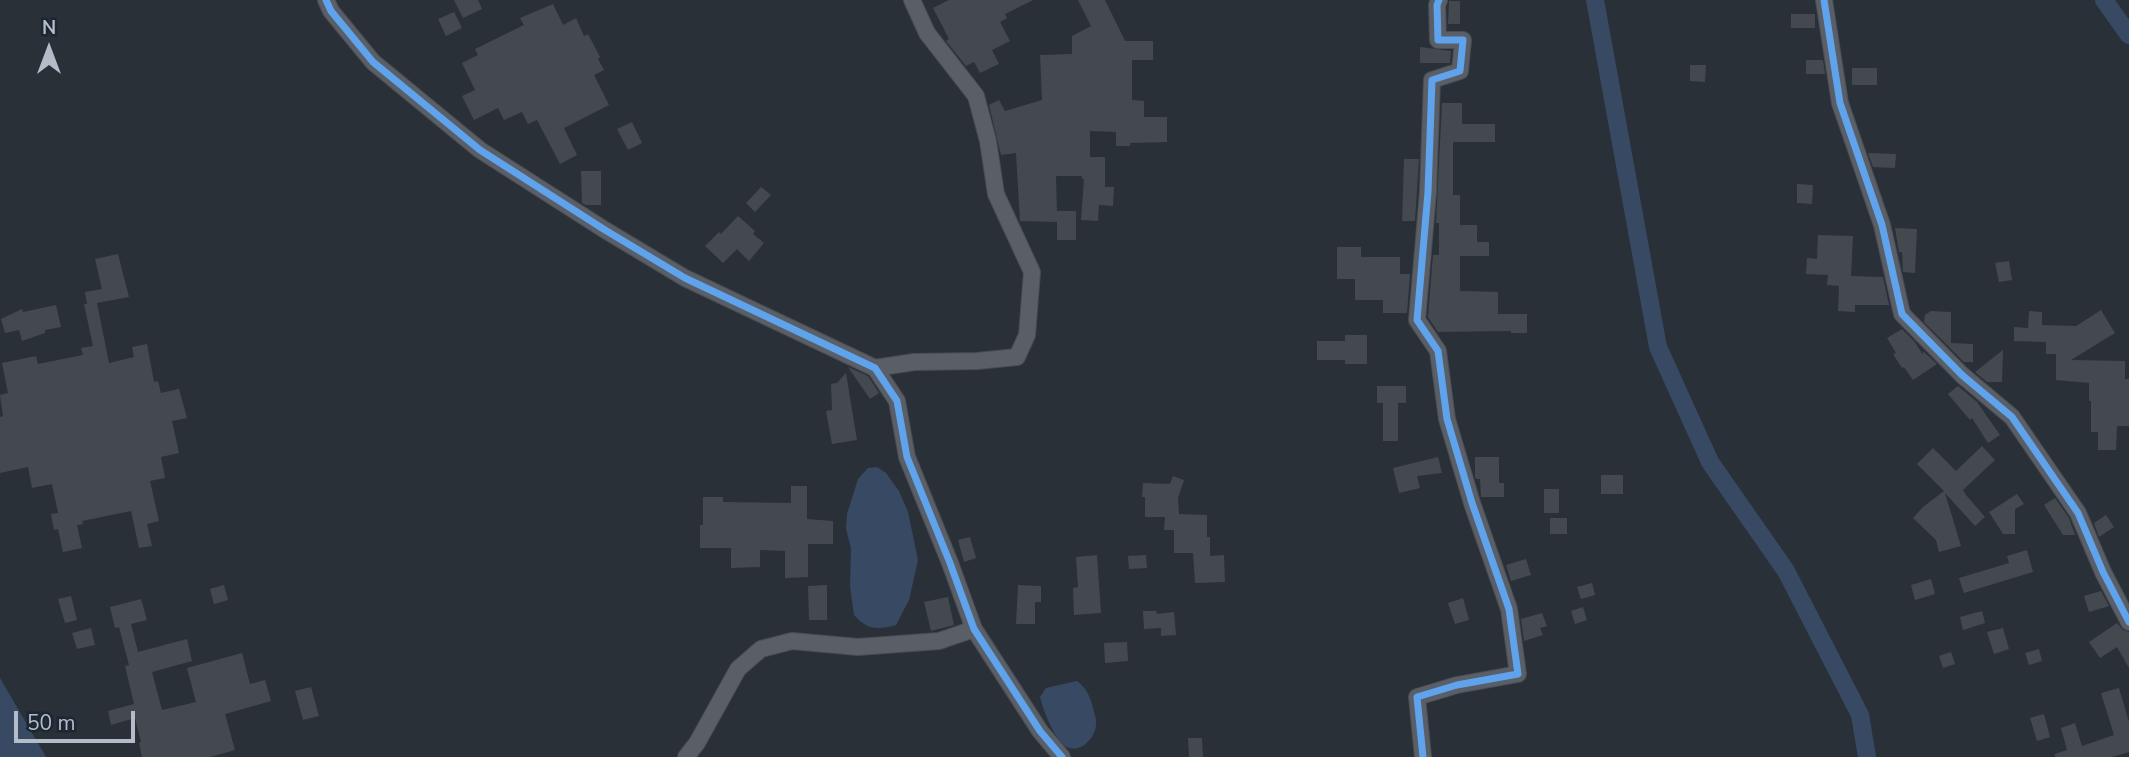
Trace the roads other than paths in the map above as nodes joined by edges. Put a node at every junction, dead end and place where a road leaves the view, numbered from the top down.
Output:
1 (326, 0) edge
2 (912, 0) edge
3 (1439, 0) edge
4 (1824, 0) edge
5 (875, 368) junction
6 (2129, 622) edge
7 (974, 629) junction
8 (687, 757) edge
9 (1062, 757) edge
10 (1423, 757) edge

1 - 5 street
2 - 5 street
3 - 10 street
4 - 6 street
5 - 7 street
7 - 8 street
7 - 9 street

